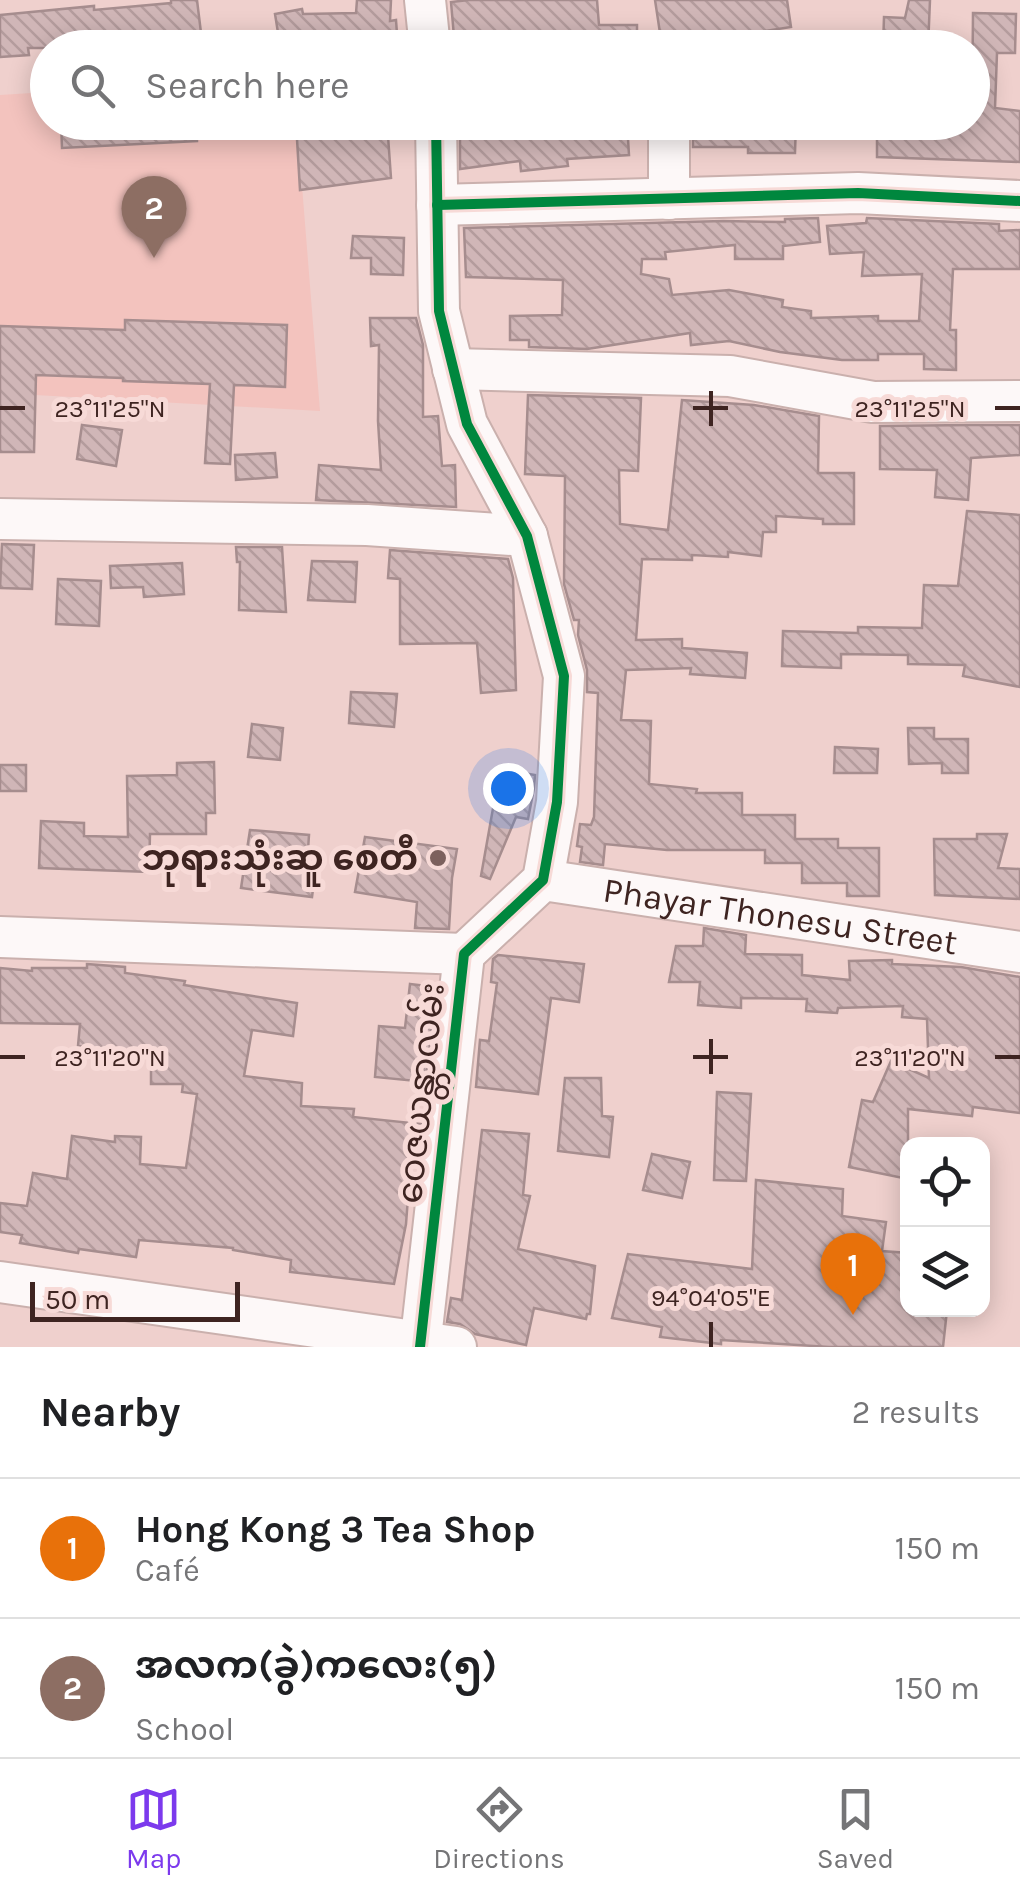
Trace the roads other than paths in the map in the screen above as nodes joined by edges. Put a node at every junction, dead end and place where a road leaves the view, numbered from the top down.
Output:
1 (426, 0) edge
2 (428, 30) edge
3 (436, 140) edge
4 (669, 140) edge
5 (668, 199) junction
6 (1020, 200) edge
7 (437, 206) junction
8 (453, 369) junction
9 (1020, 401) edge
10 (0, 519) edge
11 (527, 536) junction
12 (543, 880) junction
13 (0, 936) edge
14 (1020, 952) edge
15 (464, 954) junction
16 (0, 1282) edge
17 (432, 1345) edge

1 - 2 street
3 - 7 street
4 - 5 street
5 - 6 street
5 - 7 street
7 - 8 street
8 - 9 street
8 - 11 street
10 - 11 street
11 - 12 street
12 - 14 street, Phayar Thonesu Street
12 - 15 street, ဝေဇယန္တာလမ်း
13 - 15 street
15 - 17 street, ဝေဇယန္တာလမ်း
16 - 17 street

